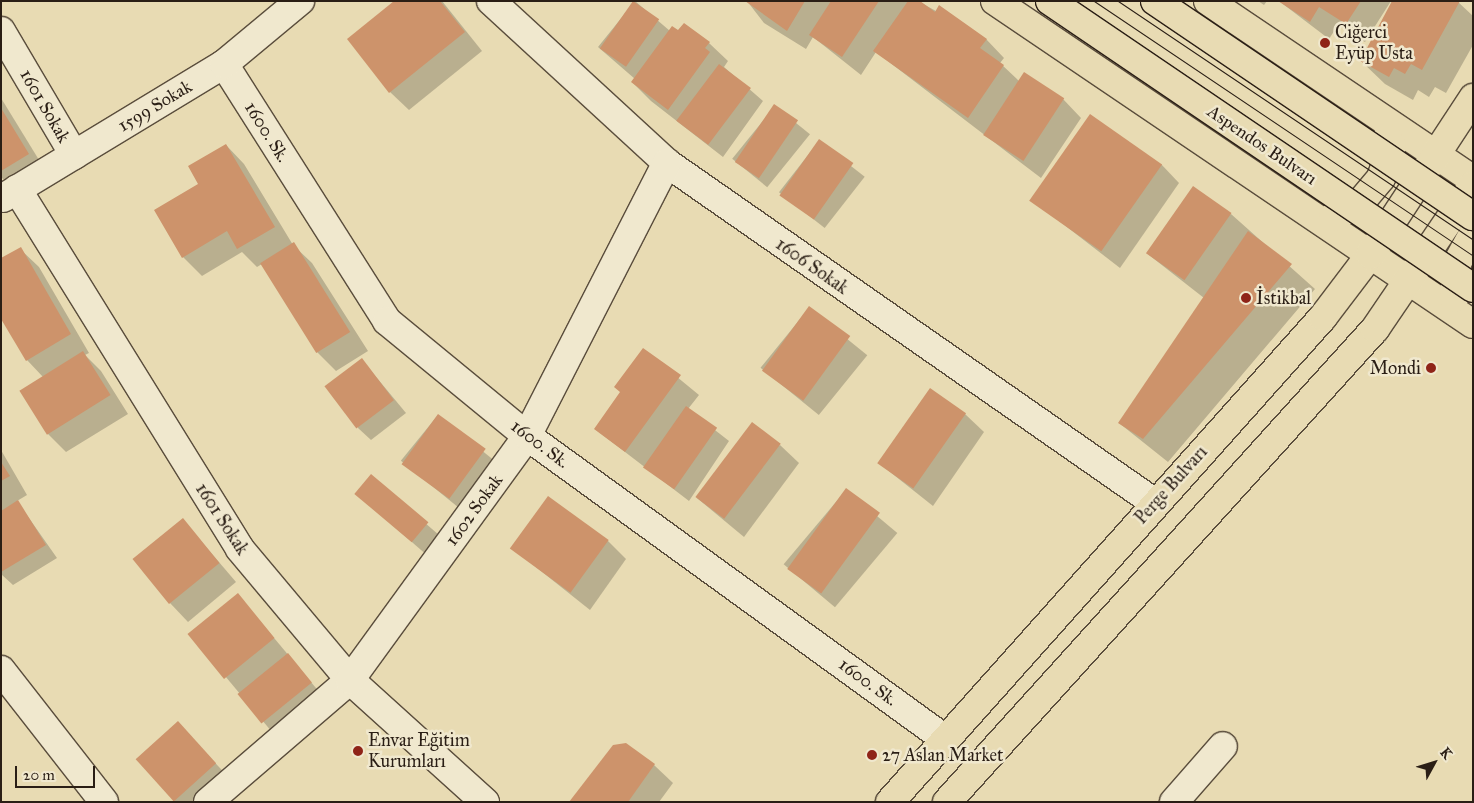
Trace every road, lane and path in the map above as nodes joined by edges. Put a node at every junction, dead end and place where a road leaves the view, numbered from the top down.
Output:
1 (300, 1) edge
2 (491, 1) edge
3 (995, 1) edge
4 (1050, 1) edge
5 (1155, 1) edge
6 (1208, 1) edge
7 (1, 31) edge
8 (224, 64) junction
9 (1473, 98) edge
10 (1377, 118) junction
11 (74, 155) junction
12 (1435, 156) junction
13 (667, 163) junction
14 (1473, 180) edge
15 (1473, 185) edge
16 (9, 194) edge
17 (1304, 211) junction
18 (1473, 216) edge
19 (1473, 234) edge
20 (1370, 255) junction
21 (1410, 281) junction
22 (1473, 288) edge
23 (1472, 323) edge
24 (527, 436) junction
25 (1155, 503) junction
26 (1, 670) edge
27 (350, 680) junction
28 (946, 739) junction
29 (1223, 746) dead end
30 (104, 802) edge
31 (208, 802) edge
32 (485, 802) edge
33 (890, 802) edge
34 (947, 802) edge
35 (1174, 802) edge

1 - 8 street, 1599 Sokak
2 - 13 street, 1606 Sokak
3 - 17 main road
4 - 22 main road, Aspendos Bulvarı, bridge
5 - 18 main road, bridge
6 - 10 main road
7 - 11 street, 1601 Sokak
8 - 11 street, 1599 Sokak
8 - 24 street, 1600. Sk.
9 - 12 main road, Perge Bulvarı
10 - 12 main road
10 - 17 main road
11 - 16 street, 1599 Sokak
12 - 14 main road
12 - 20 main road, Perge Bulvarı
13 - 24 street, 1602 Sokak
13 - 25 street, 1606 Sokak
15 - 21 main road
16 - 27 street, 1601 Sokak
17 - 20 main road
19 - 23 main road
20 - 21 main road
20 - 25 main road, Perge Bulvarı
21 - 23 main road
21 - 34 main road
24 - 27 street, 1602 Sokak
24 - 28 street, 1600. Sk.
25 - 28 main road, Perge Bulvarı
26 - 30 street
27 - 31 street, 1602 Sokak
27 - 32 street, 1601 Sokak
28 - 33 main road, Perge Bulvarı
29 - 35 street

